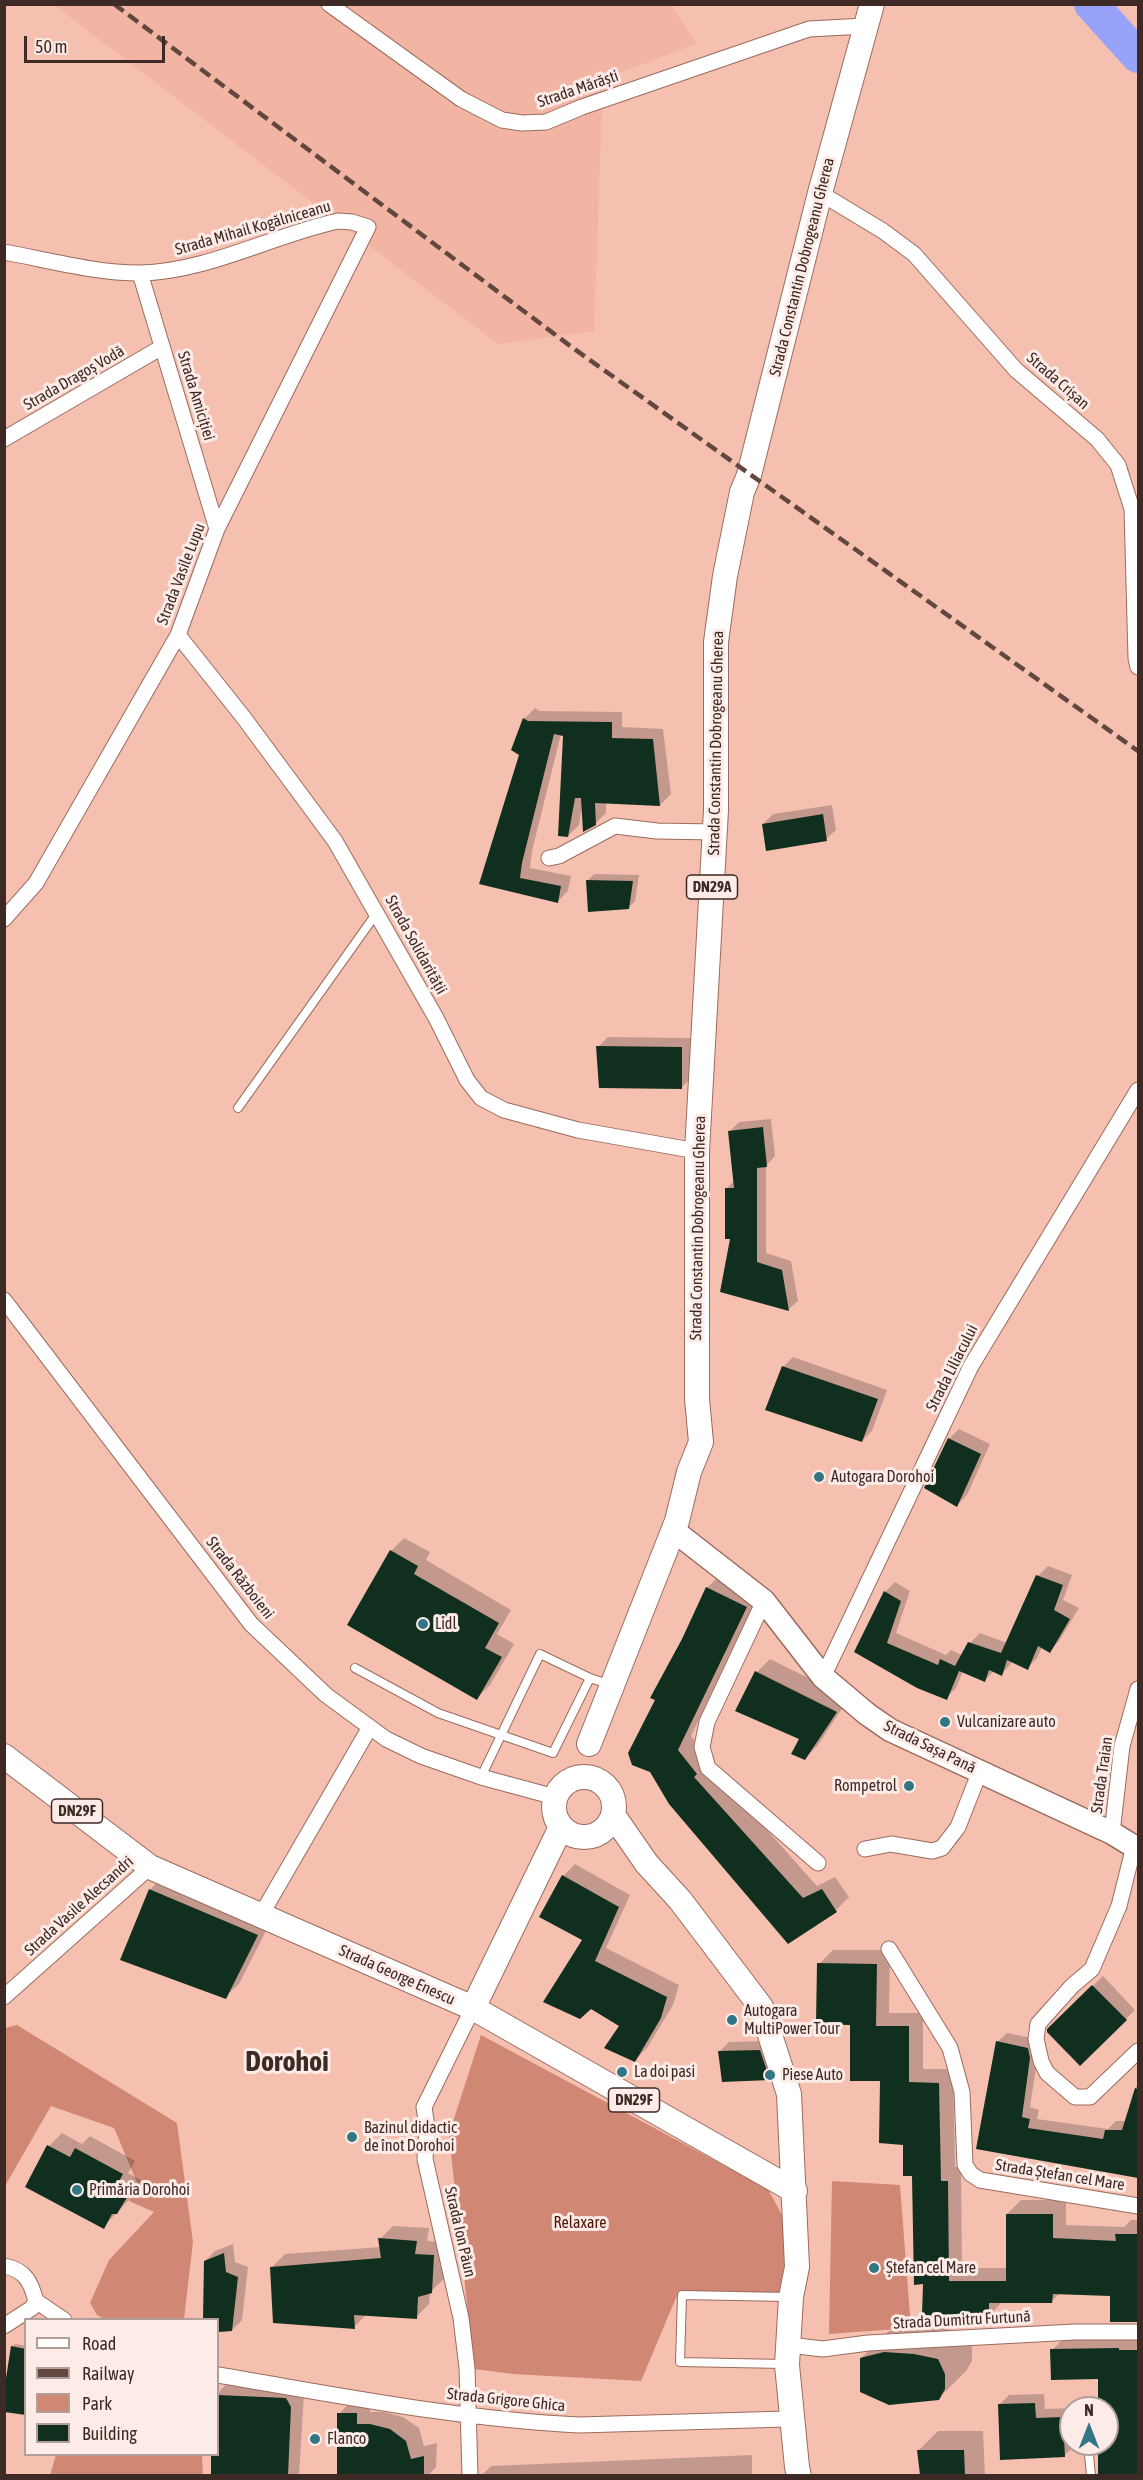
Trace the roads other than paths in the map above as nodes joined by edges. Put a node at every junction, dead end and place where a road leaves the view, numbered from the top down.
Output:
1 (329, 4) edge
2 (868, 16) edge
3 (820, 193) junction
4 (368, 227) joint
5 (4, 252) edge
6 (140, 273) junction
7 (162, 347) junction
8 (4, 439) edge
9 (217, 529) junction
10 (178, 635) junction
11 (1138, 667) edge
12 (715, 832) junction
13 (549, 858) dead end
14 (377, 913) junction
15 (4, 919) edge
16 (1138, 1090) edge
17 (238, 1108) dead end
18 (698, 1151) junction
19 (4, 1300) edge
20 (673, 1530) junction
21 (764, 1601) junction
22 (355, 1668) dead end
23 (823, 1677) junction
24 (601, 1682) junction
25 (1138, 1689) edge
26 (370, 1727) junction
27 (500, 1736) junction
28 (589, 1744) junction
29 (4, 1756) edge
30 (980, 1771) junction
31 (482, 1778) junction
32 (574, 1778) junction
33 (607, 1787) junction
34 (555, 1797) junction
35 (613, 1815) junction
36 (561, 1827) junction
37 (1112, 1833) junction
38 (596, 1835) junction
39 (1136, 1848) edge
40 (865, 1849) dead end
41 (818, 1863) dead end
42 (646, 1864) junction
43 (150, 1866) junction
44 (261, 1915) junction
45 (889, 1949) dead end
46 (4, 1997) edge
47 (473, 2008) junction
48 (1138, 2051) edge
49 (795, 2191) junction
50 (1138, 2206) edge
51 (4, 2266) edge
52 (791, 2297) junction
53 (36, 2301) junction
54 (62, 2318) edge
55 (4, 2326) edge
56 (1138, 2332) edge
57 (788, 2355) junction
58 (219, 2375) edge
59 (792, 2416) junction
60 (468, 2417) junction
61 (1090, 2456) edge
62 (470, 2475) edge
63 (799, 2475) edge
64 (1092, 2475) edge

1 - 2 street, Strada Mărăști
2 - 3 main road, Strada Constantin Dobrogeanu Gherea / DN29A
3 - 11 street, Strada Crișan
3 - 12 main road, Strada Constantin Dobrogeanu Gherea / DN29A
4 - 6 street, Strada Mihail Kogălniceanu
4 - 9 street, Strada Vasile Lupu
5 - 6 street, Strada Mihail Kogălniceanu
6 - 7 street, Strada Amiciției
7 - 8 street, Strada Dragoș Vodă
7 - 9 street, Strada Amiciției
9 - 10 street, Strada Vasile Lupu
10 - 14 street, Strada Solidarității
10 - 15 street, Strada Vasile Lupu
12 - 13 street
12 - 18 main road, Strada Constantin Dobrogeanu Gherea / DN29A
14 - 17 lane
14 - 18 street, Strada Solidarității
16 - 23 street, Strada Liliacului
18 - 20 main road, Strada Constantin Dobrogeanu Gherea / DN29A
19 - 26 street, Strada Războieni
20 - 21 street, Strada Sașa Pană
20 - 24 main road, Strada Constantin Dobrogeanu Gherea / DN29A
21 - 23 street, Strada Sașa Pană
21 - 41 street
22 - 27 lane
23 - 30 street, Strada Sașa Pană
24 - 27 lane
24 - 27 lane
24 - 28 main road, Strada Constantin Dobrogeanu Gherea / DN29A
25 - 37 street, Strada Traian
26 - 31 street, Strada Războieni
26 - 44 street
27 - 31 lane
28 - 32 main road, Strada Constantin Dobrogeanu Gherea / DN29A
28 - 33 main road
29 - 43 main road, Strada George Enescu / DN29F
30 - 37 street, Strada Sașa Pană
30 - 40 street
31 - 34 street, Strada Războieni
32 - 33 main road
32 - 34 main road
33 - 35 main road
34 - 36 main road
35 - 38 main road
35 - 42 main road
36 - 38 main road
36 - 47 main road
37 - 39 street, Strada Sașa Pană
38 - 42 main road
39 - 48 street
42 - 49 main road
43 - 44 main road, Strada George Enescu / DN29F
43 - 46 street, Strada Vasile Alecsandri
44 - 47 main road, Strada George Enescu / DN29F
45 - 50 street, Strada Ștefan cel Mare
47 - 49 main road, Strada George Enescu / DN29F
47 - 60 street, Strada Ion Păun
49 - 52 main road
51 - 53 street
52 - 57 main road
52 - 57 lane
53 - 54 street
53 - 55 street
56 - 57 street, Strada Dumitru Furtună
57 - 59 main road
58 - 60 street, Strada Grigore Ghica
59 - 60 street, Strada Grigore Ghica
59 - 63 main road
60 - 62 street, Strada Ion Păun
61 - 64 lane

